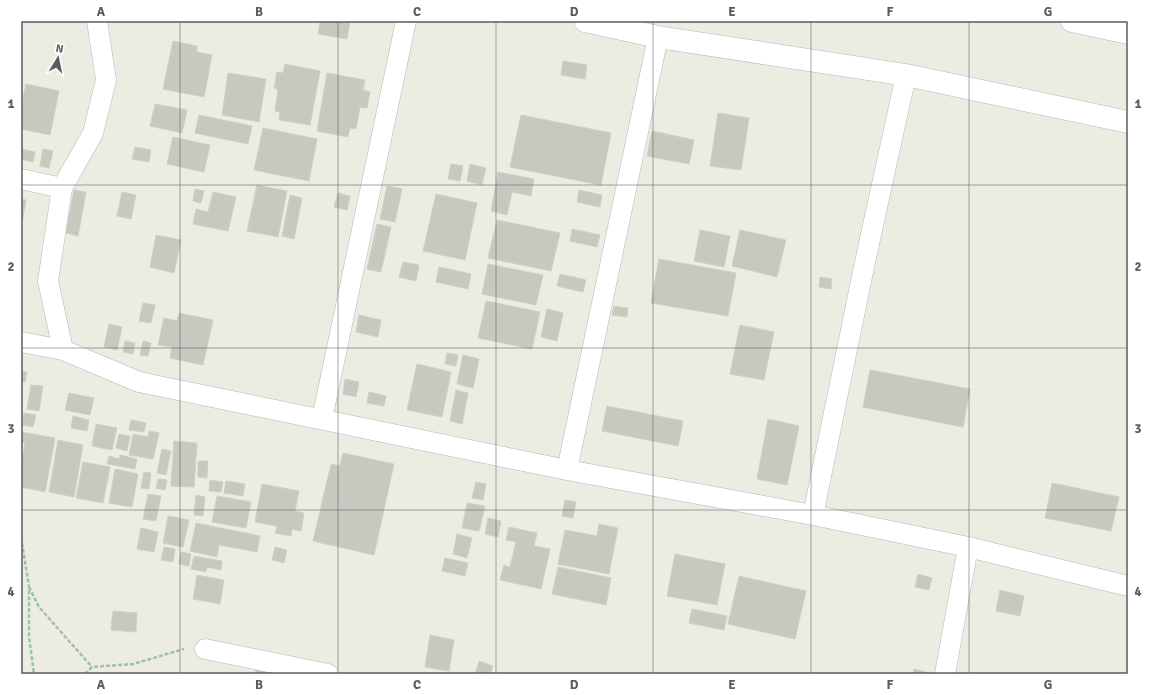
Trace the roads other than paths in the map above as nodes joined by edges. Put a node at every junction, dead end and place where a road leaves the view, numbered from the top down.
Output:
1 (98, 21) edge
2 (406, 21) edge
3 (585, 21) edge
4 (1072, 21) edge
5 (1096, 24) edge
6 (1128, 33) edge
7 (658, 37) junction
8 (906, 75) junction
9 (1128, 122) edge
10 (21, 179) edge
11 (62, 188) junction
12 (21, 342) edge
13 (63, 350) junction
14 (322, 419) junction
15 (567, 470) junction
16 (814, 515) junction
17 (968, 547) junction
18 (1128, 586) edge
19 (205, 649) road end
20 (328, 674) edge
21 (945, 674) edge

1 - 11 street
2 - 14 street
3 - 7 street
4 - 5 street
5 - 6 street
7 - 8 street
7 - 15 street
8 - 9 street
8 - 16 street
10 - 11 street
11 - 13 street
12 - 13 street
13 - 14 street
14 - 15 street
15 - 16 street
16 - 17 street
17 - 18 street
17 - 21 street
19 - 20 street

